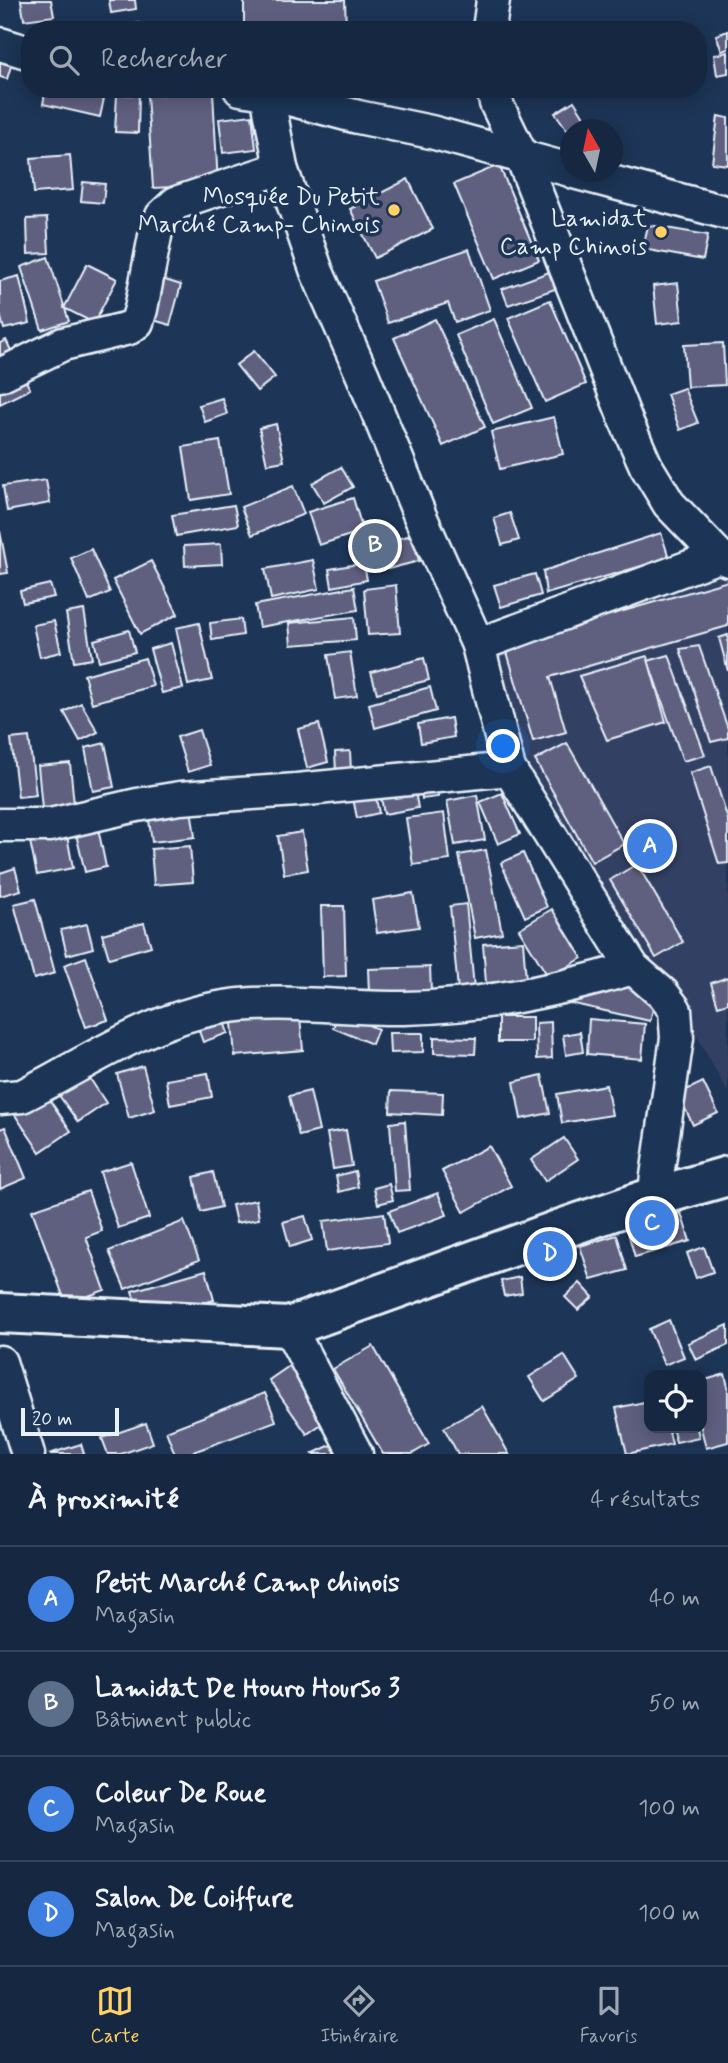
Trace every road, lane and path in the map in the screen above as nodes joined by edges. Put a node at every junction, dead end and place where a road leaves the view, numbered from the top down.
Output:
1 (493, 0) edge
2 (490, 21) edge
3 (0, 44) edge
4 (21, 50) edge
5 (256, 98) edge
6 (282, 98) edge
7 (495, 98) edge
8 (523, 157) junction
9 (560, 167) edge
10 (281, 169) junction
11 (614, 182) edge
12 (728, 213) edge
13 (0, 375) edge
14 (723, 558) edge
15 (478, 645) junction
16 (509, 769) junction
17 (0, 825) edge
18 (633, 968) junction
19 (0, 1098) edge
20 (728, 1176) edge
21 (654, 1197) junction
22 (0, 1313) edge
23 (289, 1328) junction
24 (0, 1362) edge
25 (28, 1454) edge
26 (356, 1454) edge

1 - 2 street
3 - 4 street
5 - 10 street
6 - 8 street
7 - 8 street
8 - 9 street
8 - 14 street
10 - 13 street
10 - 15 street
11 - 12 street
14 - 15 street
15 - 16 street
16 - 17 street
16 - 18 street
18 - 19 street
18 - 21 street
20 - 21 main road
21 - 23 main road
22 - 23 main road
23 - 26 street
24 - 25 street

